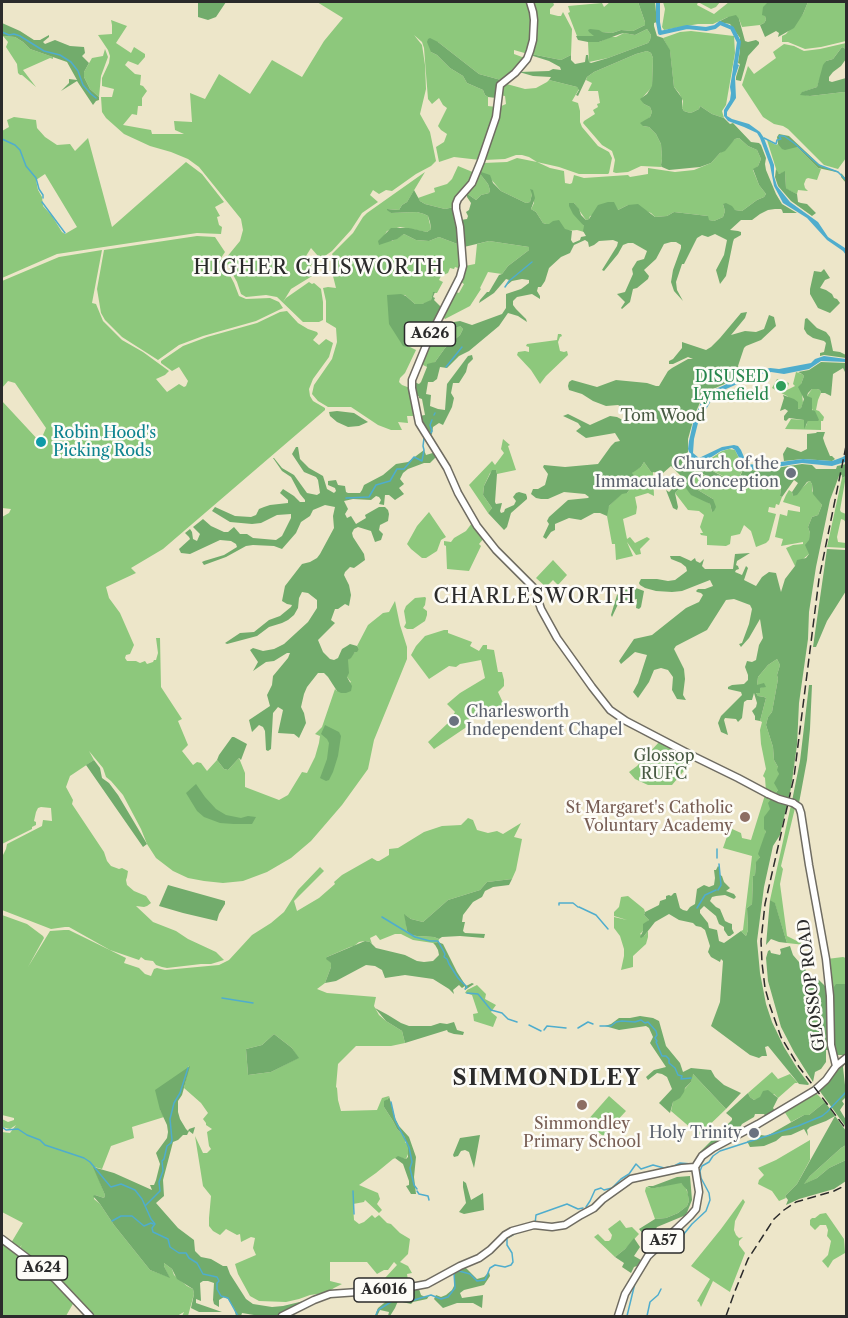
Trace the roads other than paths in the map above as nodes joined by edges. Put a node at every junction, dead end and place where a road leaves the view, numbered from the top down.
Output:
1 (530, 2) edge
2 (846, 1058) edge
3 (836, 1066) junction
4 (696, 1167) junction
5 (2, 1239) edge
6 (90, 1317) edge
7 (282, 1317) edge
8 (618, 1317) edge

1 - 3 main road, GLOSSOP ROAD / A626, bridge
2 - 3 main road
3 - 4 main road
4 - 7 main road, A6016
4 - 8 main road, A57
5 - 6 main road, A624

